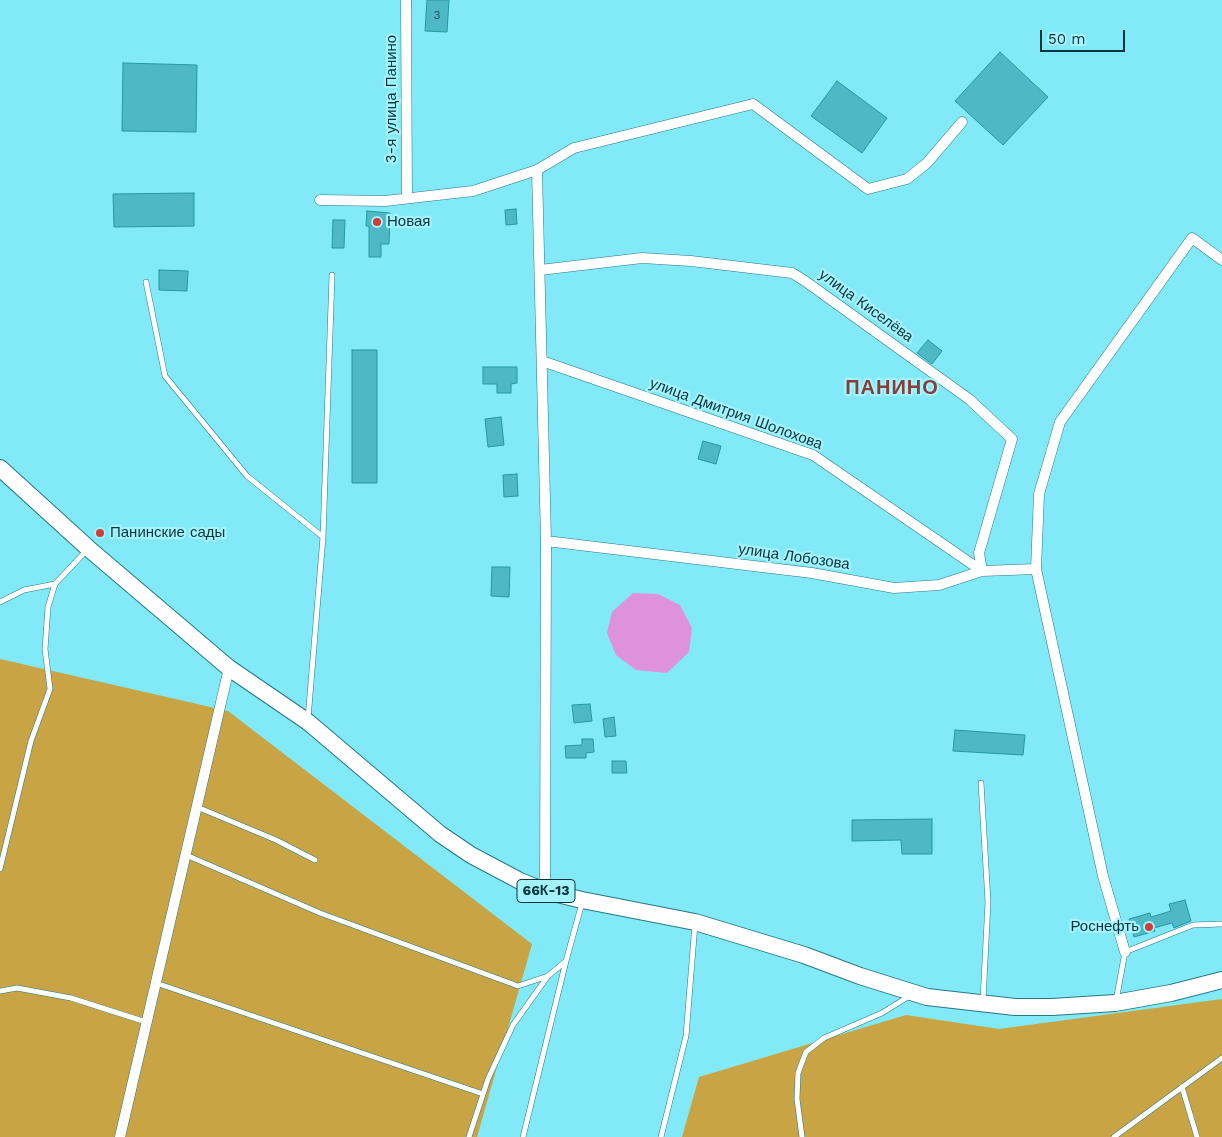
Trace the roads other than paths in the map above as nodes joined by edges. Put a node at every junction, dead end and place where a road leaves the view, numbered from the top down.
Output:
1 (406, 0) edge
2 (962, 122) dead end
3 (537, 170) junction
4 (407, 198) junction
5 (320, 200) dead end
6 (1222, 260) edge
7 (540, 270) junction
8 (332, 275) dead end
9 (146, 282) dead end
10 (542, 361) junction
11 (0, 468) edge
12 (323, 537) junction
13 (546, 541) junction
14 (88, 548) junction
15 (1036, 569) junction
16 (982, 571) junction
17 (55, 584) junction
18 (0, 602) edge
19 (229, 668) junction
20 (308, 722) junction
21 (981, 783) dead end
22 (197, 807) junction
23 (185, 855) junction
24 (316, 860) dead end
25 (0, 869) edge
26 (545, 891) junction
27 (582, 900) junction
28 (695, 922) junction
29 (1222, 924) edge
30 (1125, 952) junction
31 (566, 961) junction
32 (548, 976) junction
33 (1222, 980) edge
34 (156, 983) junction
35 (0, 991) edge
36 (915, 993) junction
37 (1115, 1003) junction
38 (983, 1004) junction
39 (147, 1022) junction
40 (1222, 1058) edge
41 (1182, 1087) junction
42 (483, 1094) junction
43 (120, 1137) edge
44 (469, 1137) edge
45 (524, 1137) edge
46 (661, 1137) edge
47 (802, 1137) edge
48 (1115, 1137) edge
49 (1197, 1137) edge

1 - 4 street, 3-я улица Панино
2 - 3 street
3 - 4 street
3 - 7 street
4 - 5 street
6 - 15 street
7 - 10 street
7 - 16 street, улица Киселёва
8 - 12 lane
9 - 12 lane
10 - 13 street
10 - 16 street, улица Дмитрия Шолохова
11 - 14 main road, 66К-13
12 - 20 lane
13 - 16 street, улица Лобозова
13 - 26 street
14 - 17 lane
14 - 19 main road, 66К-13
15 - 16 street, улица Лобозова
15 - 30 street
17 - 18 lane
17 - 25 lane
19 - 20 main road, 66К-13
19 - 22 street
20 - 26 main road, 66К-13
21 - 38 lane
22 - 23 street
22 - 24 lane
23 - 32 lane
23 - 34 street
26 - 27 main road, 66К-13
27 - 28 main road, 66К-13
27 - 31 lane
28 - 36 main road, 66К-13
28 - 46 lane
29 - 30 lane
30 - 37 lane
31 - 32 lane
31 - 45 lane
32 - 42 lane
33 - 37 main road, 66К-13
34 - 39 street
34 - 42 lane
35 - 39 lane
36 - 38 main road, 66К-13
36 - 47 lane
37 - 38 main road, 66К-13
39 - 43 street
40 - 41 lane
41 - 48 lane
41 - 49 lane
42 - 44 lane

